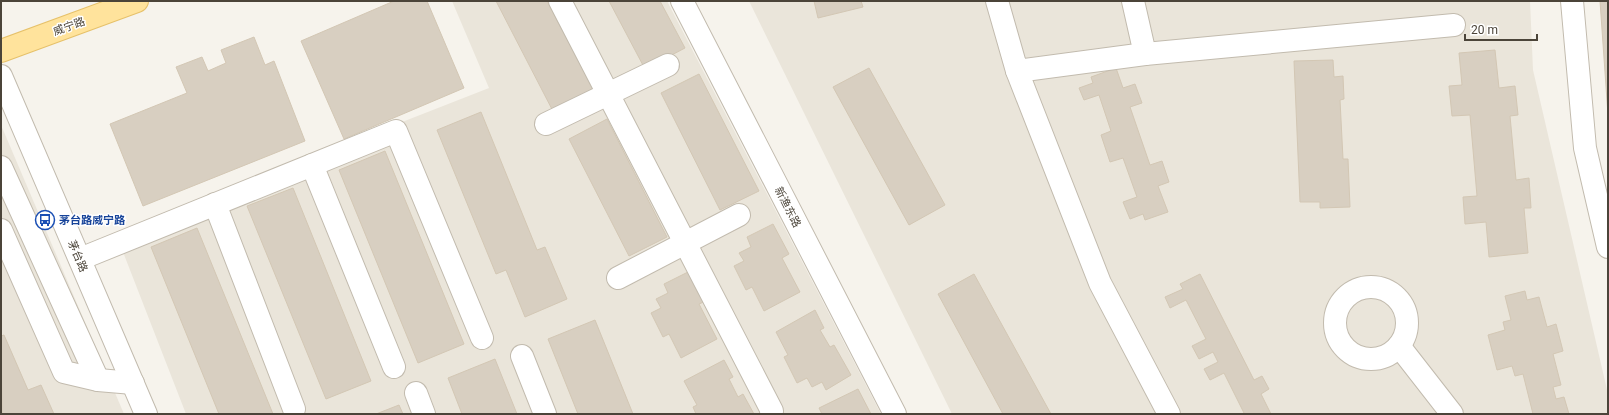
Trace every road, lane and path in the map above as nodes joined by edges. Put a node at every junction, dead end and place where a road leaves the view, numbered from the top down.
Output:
1 (137, 1) edge
2 (560, 1) edge
3 (682, 1) edge
4 (997, 1) edge
5 (1133, 1) edge
6 (1572, 1) edge
7 (1454, 25) dead end
8 (1, 51) edge
9 (1145, 54) junction
10 (668, 65) dead end
11 (1017, 71) junction
12 (1, 76) edge
13 (608, 94) junction
14 (546, 124) dead end
15 (312, 165) junction
16 (1, 167) edge
17 (215, 204) junction
18 (739, 215) dead end
19 (1, 230) edge
20 (685, 243) junction
21 (1608, 247) edge
22 (80, 259) junction
23 (618, 278) dead end
24 (482, 338) dead end
25 (1399, 346) dead end
26 (522, 356) dead end
27 (394, 367) dead end
28 (98, 380) junction
29 (133, 383) junction
30 (416, 393) dead end
31 (294, 409) dead end
32 (146, 414) edge
33 (424, 414) edge
34 (545, 414) edge
35 (771, 414) edge
36 (895, 414) edge
37 (1169, 414) edge
38 (1452, 414) edge

1 - 8 main road, 威宁路
2 - 13 street
3 - 36 street, 新渔东路
4 - 11 street
5 - 9 street
6 - 21 street
7 - 9 street
9 - 11 street
10 - 13 street
11 - 37 street
12 - 22 street, 茅台路
13 - 14 street
13 - 20 street
15 - 17 street
15 - 24 street
15 - 27 street
16 - 28 street
17 - 22 street
17 - 31 street
18 - 20 street
19 - 28 street
20 - 23 street
20 - 35 street
22 - 29 street, 茅台路
25 - 38 street
26 - 34 street
28 - 29 street
29 - 32 street, 茅台路
30 - 33 street

